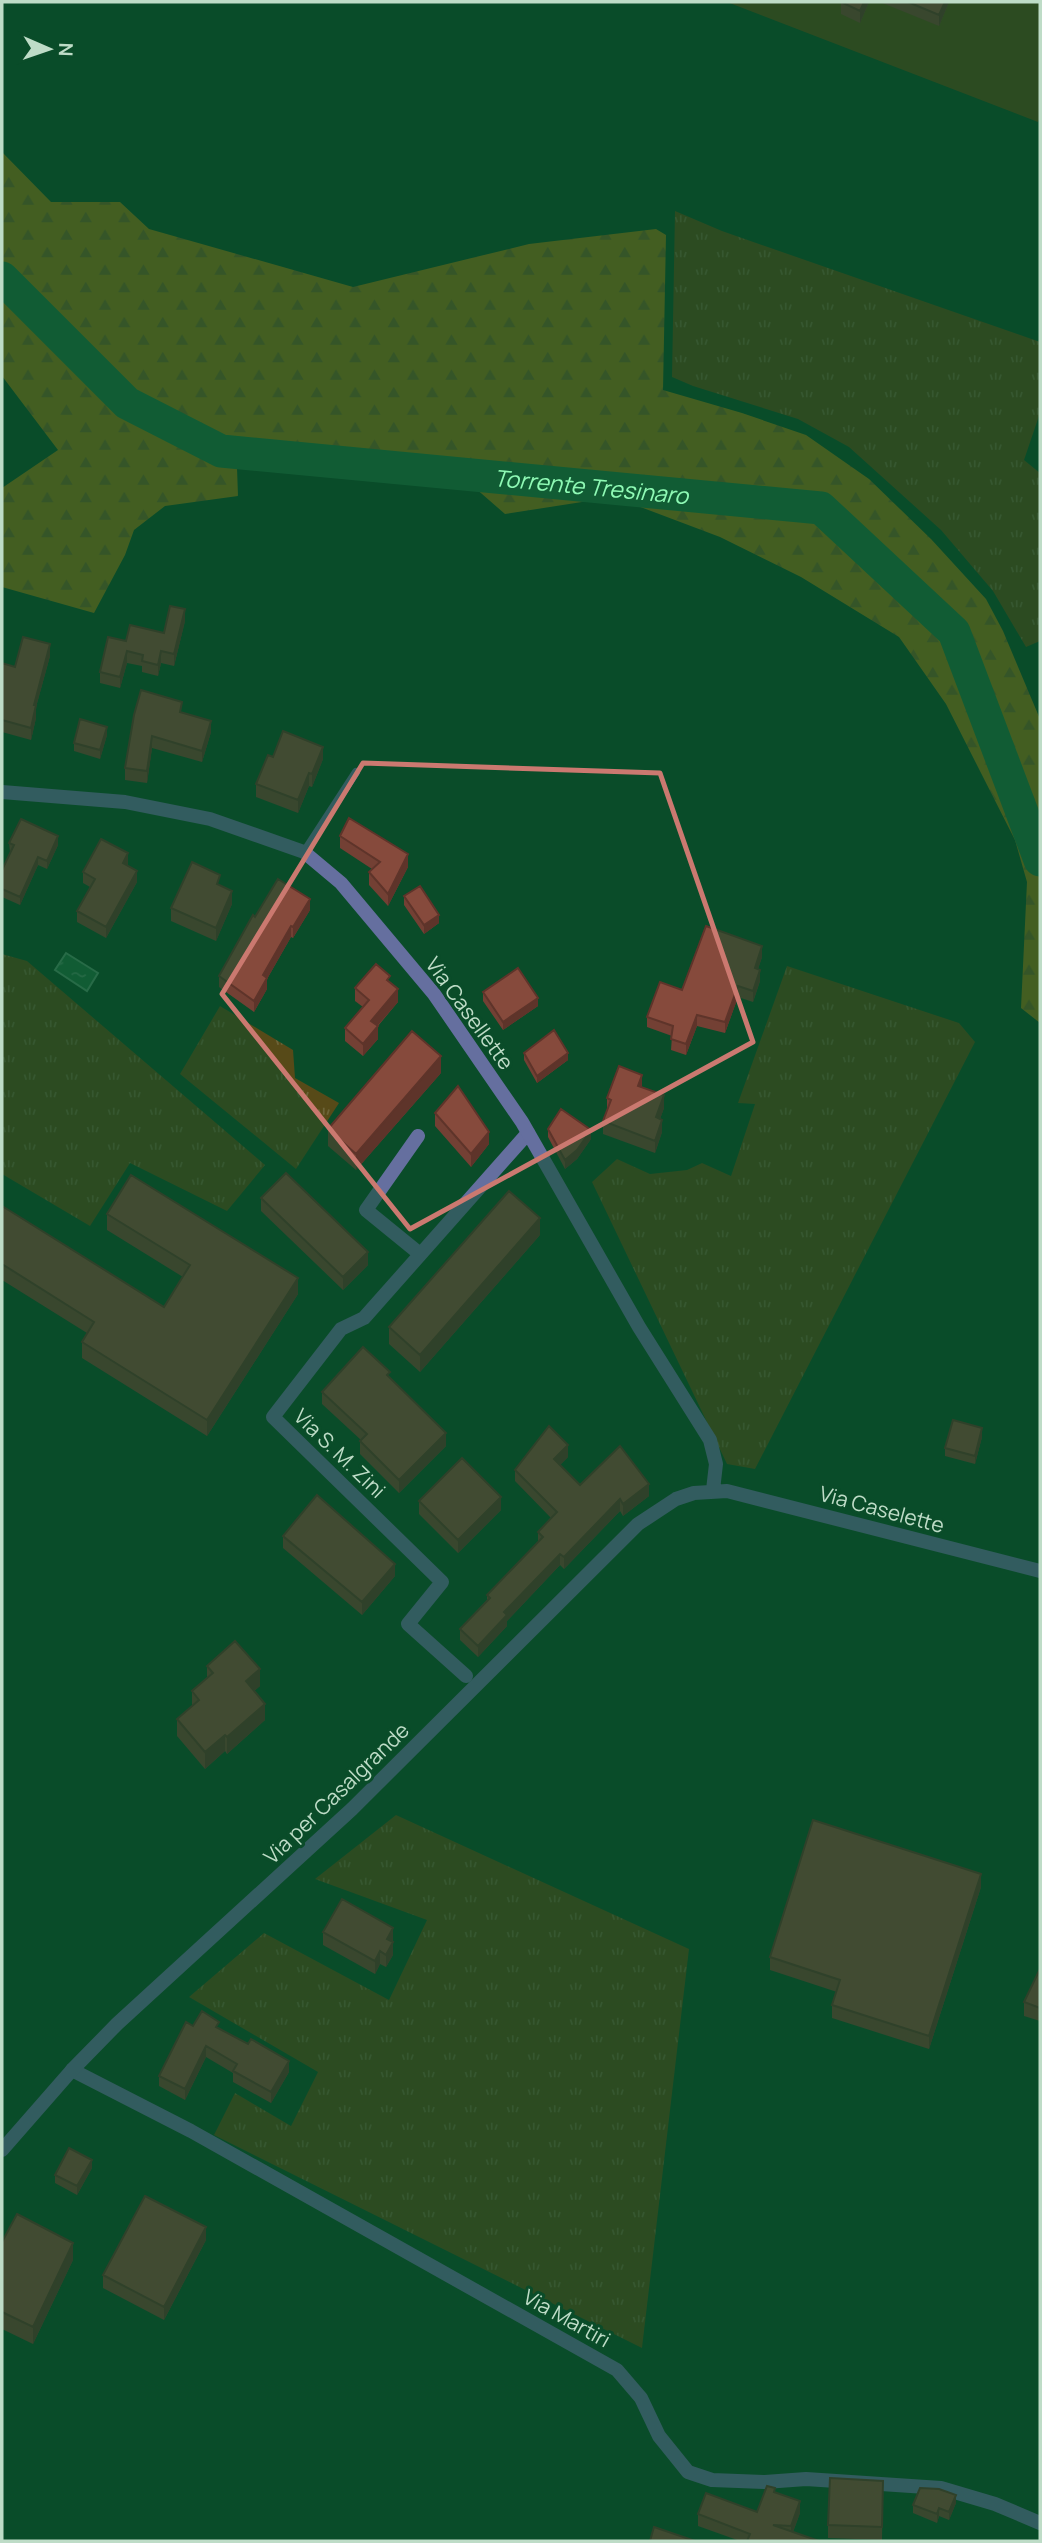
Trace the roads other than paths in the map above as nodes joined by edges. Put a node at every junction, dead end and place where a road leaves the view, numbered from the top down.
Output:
1 (356, 772) dead end
2 (2, 792) edge
3 (304, 852) junction
4 (528, 1133) junction
5 (418, 1136) dead end
6 (420, 1254) junction
7 (713, 1490) junction
8 (1040, 1571) edge
9 (467, 1676) dead end
10 (72, 2070) junction
11 (2, 2150) edge
12 (1040, 2523) edge

1 - 3 lane
2 - 3 street, Via Casellette
3 - 4 street, Via Casellette
4 - 6 street, Via S. M. Zini
4 - 7 street, Via Casellette
5 - 6 street
6 - 9 street, Via S. M. Zini
7 - 8 street, Via Caselette
7 - 10 street, Via per Casalgrande
10 - 11 street, Via per Casalgrande
10 - 12 street, Via Martiri

